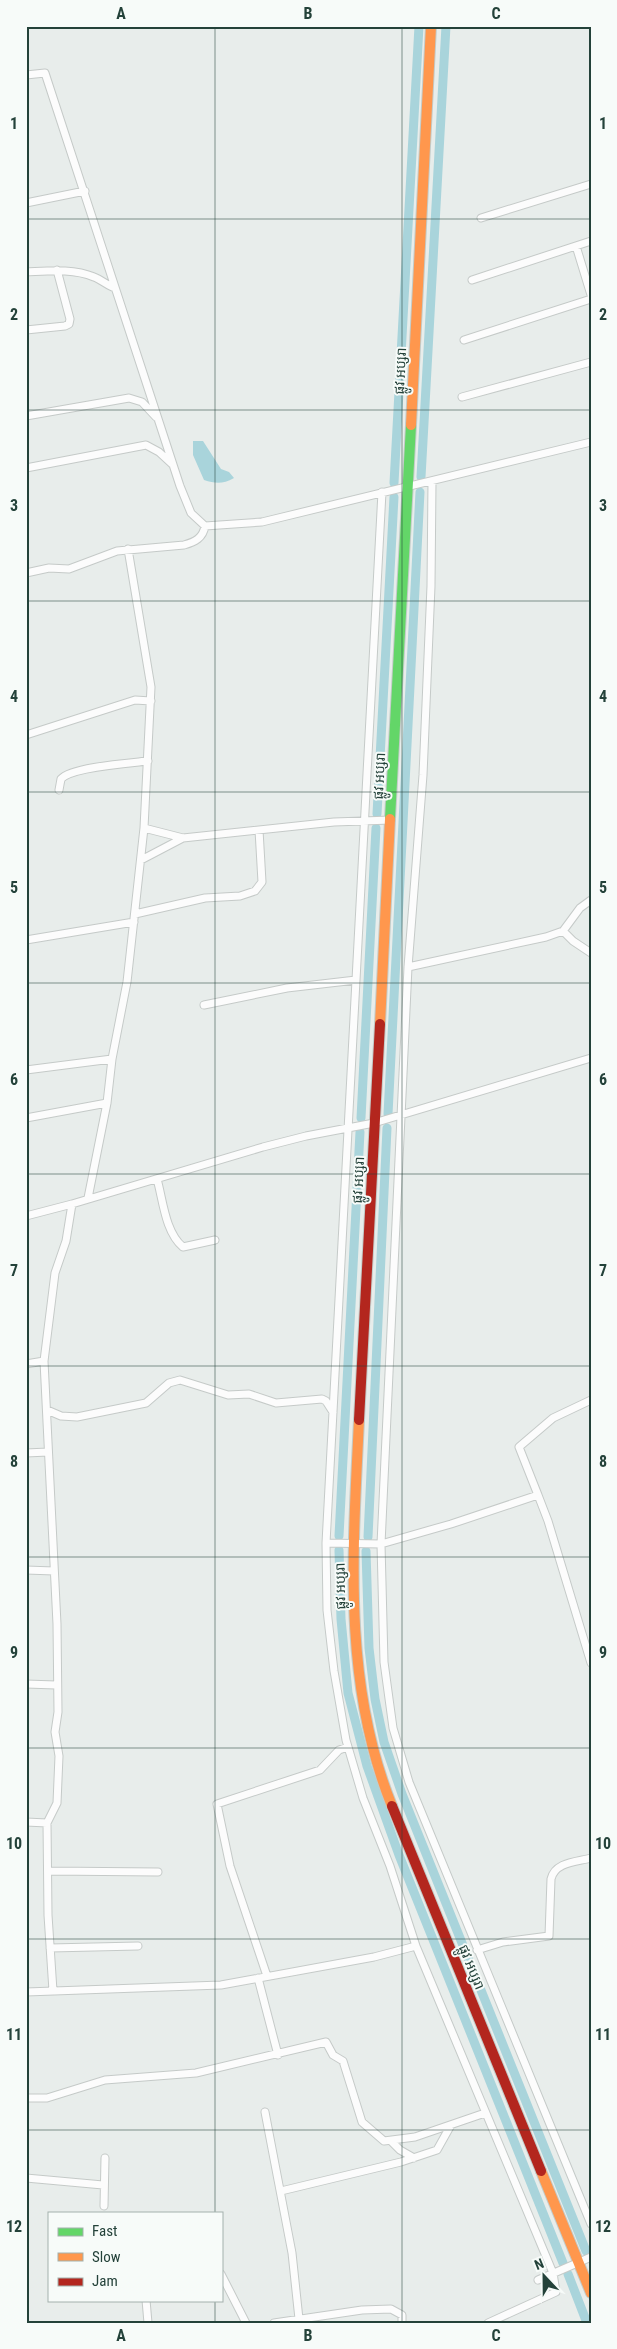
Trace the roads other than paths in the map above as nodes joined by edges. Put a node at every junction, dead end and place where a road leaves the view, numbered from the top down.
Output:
1 (432, 26) edge
2 (26, 75) edge
3 (591, 184) edge
4 (85, 191) junction
5 (26, 203) edge
6 (481, 218) dead end
7 (591, 241) edge
8 (576, 246) junction
9 (57, 270) junction
10 (26, 272) edge
11 (472, 280) dead end
12 (115, 288) junction
13 (591, 297) edge
14 (26, 330) edge
15 (464, 340) dead end
16 (591, 362) edge
17 (462, 397) dead end
18 (26, 416) edge
19 (160, 421) junction
20 (591, 442) edge
21 (174, 466) junction
22 (26, 468) edge
23 (432, 482) junction
24 (408, 487) junction
25 (382, 492) junction
26 (205, 526) junction
27 (128, 549) junction
28 (26, 573) edge
29 (151, 701) junction
30 (26, 734) edge
31 (148, 761) junction
32 (59, 790) dead end
33 (391, 820) junction
34 (365, 821) junction
35 (144, 828) junction
36 (259, 830) junction
37 (184, 838) junction
38 (141, 860) junction
39 (591, 900) edge
40 (135, 914) junction
41 (134, 922) junction
42 (563, 931) junction
43 (26, 940) edge
44 (591, 953) edge
45 (408, 967) junction
46 (356, 980) junction
47 (204, 1005) dead end
48 (591, 1058) edge
49 (112, 1059) junction
50 (26, 1070) edge
51 (107, 1103) junction
52 (401, 1114) junction
53 (26, 1118) edge
54 (374, 1123) junction
55 (348, 1127) junction
56 (157, 1179) junction
57 (88, 1198) junction
58 (72, 1204) junction
59 (26, 1216) edge
60 (214, 1240) dead end
61 (44, 1361) junction
62 (26, 1364) edge
63 (591, 1400) edge
64 (46, 1410) junction
65 (333, 1412) junction
66 (48, 1452) junction
67 (26, 1453) edge
68 (538, 1494) junction
69 (326, 1543) junction
70 (353, 1544) junction
71 (381, 1544) junction
72 (26, 1570) edge
73 (54, 1571) junction
74 (591, 1663) edge
75 (26, 1684) edge
76 (56, 1685) junction
77 (348, 1747) junction
78 (26, 1822) edge
79 (47, 1822) junction
80 (591, 1858) edge
81 (49, 1871) junction
82 (158, 1872) dead end
83 (138, 1946) dead end
84 (416, 1946) junction
85 (50, 1948) junction
86 (477, 1950) junction
87 (267, 1976) junction
88 (258, 1978) junction
89 (53, 1991) junction
90 (26, 1992) edge
91 (278, 2055) junction
92 (26, 2098) edge
93 (265, 2112) dead end
94 (485, 2114) junction
95 (452, 2125) junction
96 (391, 2141) junction
97 (104, 2158) dead end
98 (414, 2158) junction
99 (26, 2178) edge
100 (103, 2185) junction
101 (281, 2191) junction
102 (104, 2206) dead end
103 (591, 2224) edge
104 (591, 2257) edge
105 (578, 2262) junction
106 (553, 2273) junction
107 (222, 2276) edge
108 (538, 2280) dead end
109 (591, 2293) edge
110 (146, 2302) edge
111 (299, 2319) junction
112 (148, 2323) edge
113 (246, 2323) edge
114 (274, 2323) edge
115 (402, 2323) edge
116 (488, 2323) edge

1 - 24 street, ផ្លូវ អប្សរា
2 - 4 street
3 - 6 street
4 - 5 street
4 - 12 street
7 - 8 street
8 - 11 street
8 - 13 street
9 - 10 street
9 - 12 street
9 - 14 street
12 - 19 street
13 - 15 street
16 - 17 street
18 - 19 street
19 - 21 street
20 - 23 street
21 - 22 street
21 - 26 street
23 - 24 street
23 - 45 street
24 - 25 street
24 - 33 street, ផ្លូវ អប្សរា
25 - 26 street
25 - 34 street
26 - 27 street
27 - 28 street
27 - 29 street
29 - 30 street
29 - 31 street
31 - 32 street
31 - 35 street
33 - 34 street
33 - 54 street, ផ្លូវ អប្សរា
34 - 36 street
34 - 46 street
35 - 37 street
35 - 38 street
36 - 37 street
36 - 40 street
37 - 38 street
38 - 40 street
39 - 42 street
40 - 41 street
41 - 43 street
41 - 49 street
42 - 44 street
42 - 45 street
45 - 52 street
46 - 47 street
46 - 55 street
48 - 52 street
49 - 50 street
49 - 51 street
51 - 53 street
51 - 57 street
52 - 54 street
52 - 71 street
54 - 55 street
54 - 70 street, ផ្លូវ អប្សរា
55 - 56 street
55 - 65 street
56 - 57 street
56 - 60 street
57 - 58 street
58 - 59 street
58 - 61 street
61 - 62 street
61 - 64 street
63 - 68 street
64 - 65 street
64 - 66 street
65 - 69 street
66 - 67 street
66 - 73 street
68 - 71 street
68 - 74 street
69 - 70 street
69 - 77 street
70 - 71 street
70 - 105 street, ផ្លូវ អប្សរា
71 - 86 street
72 - 73 street
73 - 76 street
75 - 76 street
76 - 79 street
77 - 84 street
77 - 87 street
78 - 79 street
79 - 81 street
80 - 86 street
81 - 82 street
81 - 85 street
83 - 85 street
84 - 87 street
84 - 94 street
85 - 89 street
86 - 103 street
87 - 88 street
88 - 89 street
88 - 91 street
89 - 90 street
91 - 92 street
91 - 96 street
93 - 101 street
94 - 95 street
94 - 106 street
95 - 96 street
95 - 98 street
96 - 98 street
97 - 100 street
98 - 101 street
99 - 100 street
100 - 102 street
101 - 111 street
104 - 105 street
105 - 106 street
105 - 109 street, ផ្លូវ អប្សរា
106 - 108 street
106 - 116 street
107 - 113 street
110 - 112 street
111 - 114 street
111 - 115 street

